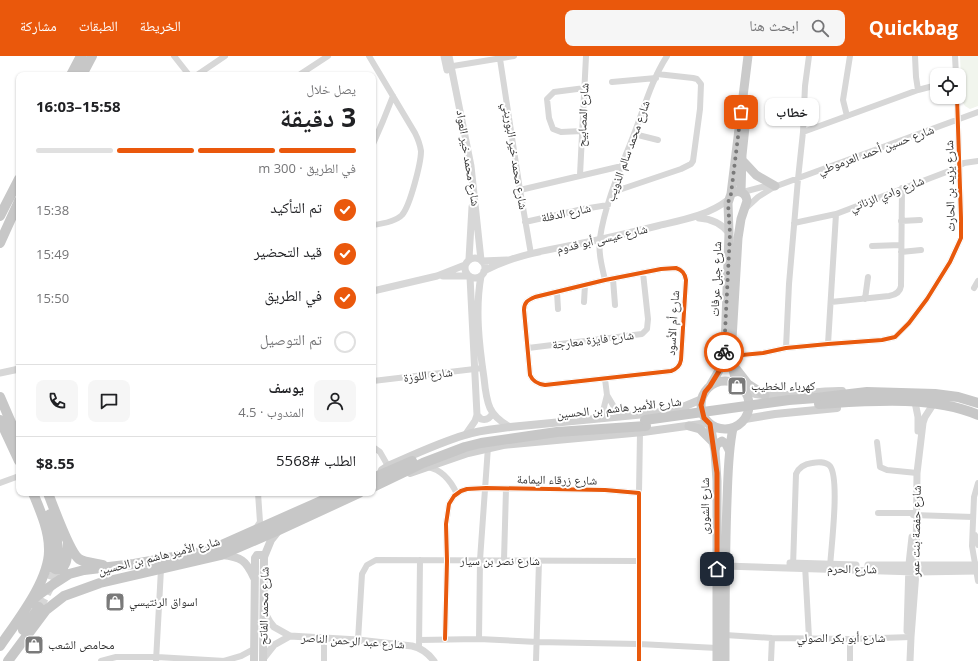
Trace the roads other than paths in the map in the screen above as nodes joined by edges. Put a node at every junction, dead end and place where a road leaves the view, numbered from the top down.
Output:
1 (81, 56) edge
2 (92, 56) edge
3 (174, 56) edge
4 (226, 56) edge
5 (328, 56) edge
6 (369, 56) edge
7 (444, 56) edge
8 (449, 56) edge
9 (514, 56) edge
10 (586, 56) edge
11 (662, 56) edge
12 (667, 56) edge
13 (748, 56) edge
14 (755, 56) edge
15 (809, 56) edge
16 (850, 56) edge
17 (915, 56) edge
18 (955, 56) edge
19 (500, 59) junction
20 (662, 63) junction
21 (449, 67) junction
22 (956, 68) edge
23 (73, 72) edge
24 (84, 72) edge
25 (187, 72) edge
26 (202, 72) edge
27 (304, 72) edge
28 (657, 76) junction
29 (612, 82) dead end
30 (930, 87) edge
31 (585, 88) junction
32 (918, 90) junction
33 (393, 96) junction
34 (957, 104) edge
35 (978, 112) edge
36 (847, 116) junction
37 (958, 120) junction
38 (582, 131) junction
39 (803, 132) junction
40 (634, 134) junction
41 (376, 136) edge
42 (658, 140) dead end
43 (742, 160) junction
44 (978, 161) edge
45 (622, 166) junction
46 (960, 166) junction
47 (580, 175) junction
48 (798, 178) junction
49 (16, 185) edge
50 (774, 186) junction
51 (902, 188) junction
52 (520, 190) junction
53 (612, 192) junction
54 (742, 192) junction
55 (729, 197) junction
56 (608, 205) junction
57 (16, 208) edge
58 (745, 209) junction
59 (836, 214) junction
60 (0, 216) edge
61 (695, 217) junction
62 (901, 220) junction
63 (920, 220) dead end
64 (525, 222) junction
65 (794, 223) junction
66 (376, 224) edge
67 (730, 233) junction
68 (599, 240) junction
69 (0, 243) edge
70 (901, 245) junction
71 (872, 246) dead end
72 (921, 250) dead end
73 (901, 252) junction
74 (531, 254) junction
75 (482, 260) junction
76 (509, 260) junction
77 (467, 262) junction
78 (643, 273) junction
79 (483, 274) junction
80 (437, 276) junction
81 (469, 277) junction
82 (868, 277) dead end
83 (613, 279) junction
84 (605, 280) junction
85 (978, 281) edge
86 (585, 285) junction
87 (974, 288) dead end
88 (376, 290) edge
89 (558, 292) junction
90 (865, 299) junction
91 (584, 302) dead end
92 (831, 302) junction
93 (615, 305) dead end
94 (558, 309) dead end
95 (828, 344) junction
96 (528, 348) junction
97 (786, 348) junction
98 (732, 362) junction
99 (721, 368) junction
100 (479, 369) junction
101 (16, 370) edge
102 (0, 373) edge
103 (605, 379) junction
104 (376, 381) edge
105 (737, 384) junction
106 (710, 386) junction
107 (745, 391) junction
108 (607, 395) junction
109 (769, 395) junction
110 (866, 397) junction
111 (1, 399) edge
112 (702, 399) junction
113 (915, 402) junction
114 (934, 403) junction
115 (978, 403) edge
116 (683, 407) junction
117 (493, 413) junction
118 (775, 414) junction
119 (477, 415) junction
120 (978, 415) edge
121 (620, 416) junction
122 (599, 418) junction
123 (16, 419) edge
124 (745, 419) junction
125 (0, 420) edge
126 (709, 423) junction
127 (643, 426) junction
128 (684, 426) junction
129 (510, 427) junction
130 (733, 428) junction
131 (16, 434) edge
132 (466, 434) junction
133 (877, 442) dead end
134 (714, 446) junction
135 (488, 447) junction
136 (376, 449) edge
137 (729, 450) junction
138 (16, 455) edge
139 (388, 466) junction
140 (428, 467) junction
141 (915, 473) junction
142 (377, 476) edge
143 (396, 476) junction
144 (16, 477) edge
145 (0, 483) edge
146 (978, 483) edge
147 (376, 485) edge
148 (486, 488) junction
149 (506, 489) junction
150 (639, 493) junction
151 (457, 494) junction
152 (34, 496) edge
153 (42, 496) edge
154 (49, 496) edge
155 (259, 496) edge
156 (331, 496) edge
157 (353, 496) edge
158 (878, 513) dead end
159 (914, 514) junction
160 (973, 517) junction
161 (264, 521) junction
162 (279, 530) junction
163 (975, 530) edge
164 (68, 542) junction
165 (978, 545) edge
166 (50, 550) junction
167 (220, 555) junction
168 (264, 557) junction
169 (420, 560) junction
170 (480, 560) junction
171 (504, 560) junction
172 (447, 561) junction
173 (539, 561) junction
174 (638, 561) junction
175 (58, 563) tunnel mouth
176 (725, 564) junction
177 (84, 566) junction
178 (111, 566) junction
179 (794, 566) junction
180 (805, 566) junction
181 (830, 566) junction
182 (913, 568) junction
183 (977, 568) edge
184 (100, 569) junction
185 (161, 569) junction
186 (254, 578) junction
187 (978, 581) edge
188 (55, 583) junction
189 (100, 583) junction
190 (78, 591) junction
191 (64, 596) junction
192 (28, 605) junction
193 (39, 607) tunnel mouth
194 (265, 613) junction
195 (725, 635) junction
196 (290, 636) junction
197 (909, 637) junction
198 (772, 638) junction
199 (809, 638) junction
200 (324, 639) junction
201 (445, 639) junction
202 (479, 639) junction
203 (850, 639) junction
204 (358, 640) junction
205 (418, 640) junction
206 (537, 642) junction
207 (639, 644) junction
208 (0, 646) edge
209 (419, 648) junction
210 (717, 648) junction
211 (254, 649) junction
212 (157, 659) edge
213 (263, 660) edge
214 (2, 661) edge
215 (8, 661) edge
216 (101, 661) edge
217 (225, 661) edge
218 (254, 661) edge
219 (324, 661) edge
220 (434, 661) edge
221 (536, 661) edge
222 (639, 661) edge
223 (717, 661) edge
224 (725, 661) edge
225 (771, 661) edge
226 (850, 661) edge
227 (906, 661) edge
228 (910, 661) edge

1 - 23 highway
2 - 24 highway
3 - 25 street
4 - 26 street
5 - 27 street
6 - 33 street
7 - 21 street, شارع محمد خير العواد
8 - 21 street, شارع محمد خير العواد
9 - 19 street
10 - 31 street, شارع المصابيح
11 - 20 street, شارع محمد سالم الذويب
12 - 20 street, شارع محمد سالم الذويب
13 - 55 main road, شارع جبل عرفات
14 - 43 main road, شارع جبل عرفات
15 - 39 street
16 - 36 street
17 - 32 street
18 - 22 street
19 - 21 street
19 - 52 street, شارع محمد خير البوريني
20 - 28 street, شارع محمد سالم الذويب
21 - 75 street, شارع محمد خير العواد
21 - 77 street, شارع محمد خير العواد
28 - 29 street
28 - 40 street, شارع محمد سالم الذويب
28 - 53 street
30 - 32 street
31 - 38 street, شارع المصابيح
31 - 38 street
32 - 36 street
33 - 41 street
33 - 66 street
34 - 37 street, شارع يزيد بن الحارث
35 - 37 street, شارع حسين أحمد العرموطي
36 - 39 street
37 - 46 street, شارع يزيد بن الحارث
37 - 48 street, شارع حسين أحمد العرموطي
38 - 47 street, شارع المصابيح
39 - 48 street
40 - 42 street
40 - 45 street, شارع محمد سالم الذويب
43 - 50 main road
43 - 54 main road, شارع جبل عرفات
44 - 46 street, شارع وادي الزناتي
45 - 47 street
45 - 53 street, شارع محمد سالم الذويب
46 - 51 street, شارع وادي الزناتي
46 - 95 street, شارع يزيد بن الحارث
47 - 52 street
48 - 50 street, شارع حسين أحمد العرموطي
48 - 65 street
49 - 60 highway
50 - 54 street, شارع حسين أحمد العرموطي
50 - 58 street, شارع حسين أحمد العرموطي
51 - 59 street, شارع وادي الزناتي
51 - 62 street
52 - 64 street, شارع محمد خير البوريني
53 - 56 street, شارع محمد سالم الذويب
54 - 55 main road
54 - 58 main road, شارع جبل عرفات
55 - 61 street, شارع عيسى أبو قدوم
55 - 67 main road, شارع جبل عرفات
56 - 64 street, شارع الدفلة
56 - 68 street, شارع محمد سالم الذويب
57 - 69 highway
58 - 98 main road, شارع جبل عرفات
59 - 65 street, شارع وادي الزناتي
59 - 92 street
61 - 67 street, شارع عيسى أبو قدوم
61 - 68 street, شارع عيسى أبو قدوم
62 - 63 street
62 - 70 street
64 - 74 street, شارع محمد خير البوريني
65 - 97 street
67 - 99 main road, شارع جبل عرفات
68 - 74 street, شارع عيسى أبو قدوم
68 - 84 street
70 - 71 street
70 - 73 street
72 - 73 street
73 - 90 street
74 - 76 street, شارع عيسى أبو قدوم
75 - 76 street, شارع عيسى أبو قدوم
75 - 77 street
75 - 79 street
76 - 79 street, شارع عيسى أبو قدوم
77 - 80 street
77 - 81 street
78 - 83 street, شارع أم الأسود
78 - 96 street, شارع فايزة معارجة
78 - 103 street, شارع أم الأسود
79 - 81 street
79 - 100 street
80 - 81 street
80 - 88 street
81 - 100 street
82 - 90 street
83 - 84 street, شارع أم الأسود
83 - 93 street
84 - 86 street, شارع أم الأسود
85 - 87 street
86 - 89 street, شارع أم الأسود
86 - 91 street
89 - 94 street
89 - 96 street, شارع أم الأسود
90 - 92 street
92 - 95 street
95 - 97 street, شارع يزيد بن الحارث
96 - 103 street, شارع أم الأسود
97 - 98 street, شارع يزيد بن الحارث
98 - 99 main road
98 - 105 main road, شارع جبل عرفات
98 - 109 main road
99 - 106 main road, شارع جبل عرفات
100 - 104 street, شارع اللوزة
100 - 117 street
100 - 119 street
101 - 102 street
103 - 108 street
105 - 106 main road
105 - 107 main road
106 - 112 main road
107 - 109 main road, شارع الأمير هاشم بن الحسين
107 - 124 main road
108 - 121 street
108 - 122 street
109 - 110 main road, شارع الأمير هاشم بن الحسين
109 - 118 main road
110 - 113 highway, شارع الأمير هاشم بن الحسين
110 - 115 highway, شارع الأمير هاشم بن الحسين
110 - 118 main road, شارع الأمير هاشم بن الحسين
110 - 127 highway, شارع الأمير هاشم بن الحسين, bridge
111 - 123 highway
111 - 131 highway
112 - 116 main road, شارع الأمير هاشم بن الحسين
112 - 126 main road
113 - 114 highway, شارع الأمير هاشم بن الحسين
113 - 141 street, شارع حفصة بنت عمر
114 - 120 highway, شارع الأمير هاشم بن الحسين
114 - 141 street, شارع حفصة بنت عمر
116 - 121 main road, شارع الأمير هاشم بن الحسين
116 - 128 main road
117 - 119 street
117 - 129 street
118 - 124 main road, شارع الأمير هاشم بن الحسين
119 - 132 street
121 - 122 main road, شارع الأمير هاشم بن الحسين
122 - 129 main road, شارع الأمير هاشم بن الحسين
124 - 130 main road
125 - 138 highway
126 - 128 main road, شارع الأمير هاشم بن الحسين
126 - 130 main road
126 - 134 main road, شارع الشورى
127 - 128 main road, شارع الأمير هاشم بن الحسين
127 - 135 main road, شارع الأمير هاشم بن الحسين
127 - 142 highway, شارع الأمير هاشم بن الحسين
127 - 143 highway, شارع الأمير هاشم بن الحسين
127 - 150 street
128 - 134 main road
129 - 132 main road, شارع الأمير هاشم بن الحسين
130 - 137 main road, شارع الشورى
132 - 139 main road, شارع الأمير هاشم بن الحسين
133 - 141 street
134 - 137 main road
134 - 210 main road, شارع الشورى
135 - 140 main road, شارع الأمير هاشم بن الحسين
135 - 148 street
136 - 139 street
137 - 176 main road, شارع الشورى
139 - 142 main road, شارع الأمير هاشم بن الحسين
140 - 143 main road, شارع الأمير هاشم بن الحسين
140 - 151 street
141 - 159 street, شارع حفصة بنت عمر
143 - 147 highway, شارع الأمير هاشم بن الحسين
144 - 145 street
146 - 160 street
148 - 149 street, شارع زرقاء اليمامة
148 - 151 street, شارع زرقاء اليمامة
148 - 170 street
149 - 150 street, شارع زرقاء اليمامة
149 - 171 street
150 - 174 street
151 - 172 street
152 - 166 highway
153 - 175 highway
154 - 164 highway
155 - 161 street
156 - 161 highway, شارع الأمير هاشم بن الحسين
157 - 162 highway, شارع الأمير هاشم بن الحسين
158 - 159 street
159 - 160 street
159 - 182 street, شارع حفصة بنت عمر
160 - 163 street
161 - 178 highway, شارع الأمير هاشم بن الحسين
162 - 167 highway, شارع الأمير هاشم بن الحسين
162 - 168 main road, شارع محمد الفاتح
163 - 165 street
163 - 183 street
164 - 166 highway
164 - 177 highway
166 - 192 highway
167 - 185 highway, شارع الأمير هاشم بن الحسين
167 - 186 main road, شارع محمد الفاتح
168 - 186 main road
168 - 194 main road, شارع محمد الفاتح
169 - 172 street, شارع نصر بن سيار
169 - 204 street, شارع نصر بن سيار
169 - 205 street
170 - 171 street, شارع نصر بن سيار
170 - 172 street, شارع نصر بن سيار
170 - 202 street
171 - 173 street, شارع نصر بن سيار
172 - 201 street
173 - 174 street, شارع نصر بن سيار
173 - 206 street
174 - 207 street
176 - 179 street, شارع الحرم
176 - 195 main road, شارع الشورى
177 - 178 highway
177 - 184 highway, شارع الأمير هاشم بن الحسين
177 - 188 highway, شارع الأمير هاشم بن الحسين
177 - 190 highway
178 - 184 highway, شارع الأمير هاشم بن الحسين
179 - 180 street, شارع الحرم
179 - 181 street
180 - 181 street, شارع الحرم
180 - 199 street
181 - 182 street, شارع الحرم
182 - 183 street, شارع الحرم
182 - 197 street, شارع حفصة بنت عمر
183 - 187 street
184 - 189 highway
185 - 189 highway, شارع الأمير هاشم بن الحسين
185 - 212 street
186 - 211 main road, شارع محمد الفاتح
188 - 191 highway
188 - 192 highway, شارع الأمير هاشم بن الحسين
189 - 190 highway, شارع الأمير هاشم بن الحسين
190 - 191 highway, شارع الأمير هاشم بن الحسين
191 - 215 highway, شارع الأمير هاشم بن الحسين
192 - 208 highway
193 - 214 highway
194 - 196 street, شارع عبد الرحمن الناصر
194 - 213 main road, شارع محمد الفاتح
195 - 198 street, شارع أبو بكر الصولي
195 - 224 main road, شارع الشورى
196 - 200 street, شارع عبد الرحمن الناصر
196 - 213 street, شارع عبد الرحمن الناصر
197 - 203 street, شارع أبو بكر الصولي
197 - 227 street, شارع حفصة بنت عمر
197 - 228 street, شارع حفصة بنت عمر
198 - 199 street, شارع أبو بكر الصولي
198 - 225 street
199 - 203 street, شارع أبو بكر الصولي
200 - 204 street, شارع عبد الرحمن الناصر
200 - 219 street
201 - 202 street
201 - 205 street
202 - 206 street
203 - 226 street
204 - 209 street, شارع عبد الرحمن الناصر
205 - 209 street
206 - 207 street
206 - 221 street
207 - 210 street
207 - 222 street
209 - 220 street, شارع عبد الرحمن الناصر
210 - 223 main road, شارع الشورى
211 - 217 street
211 - 218 main road, شارع محمد الفاتح
212 - 216 street
212 - 217 street

